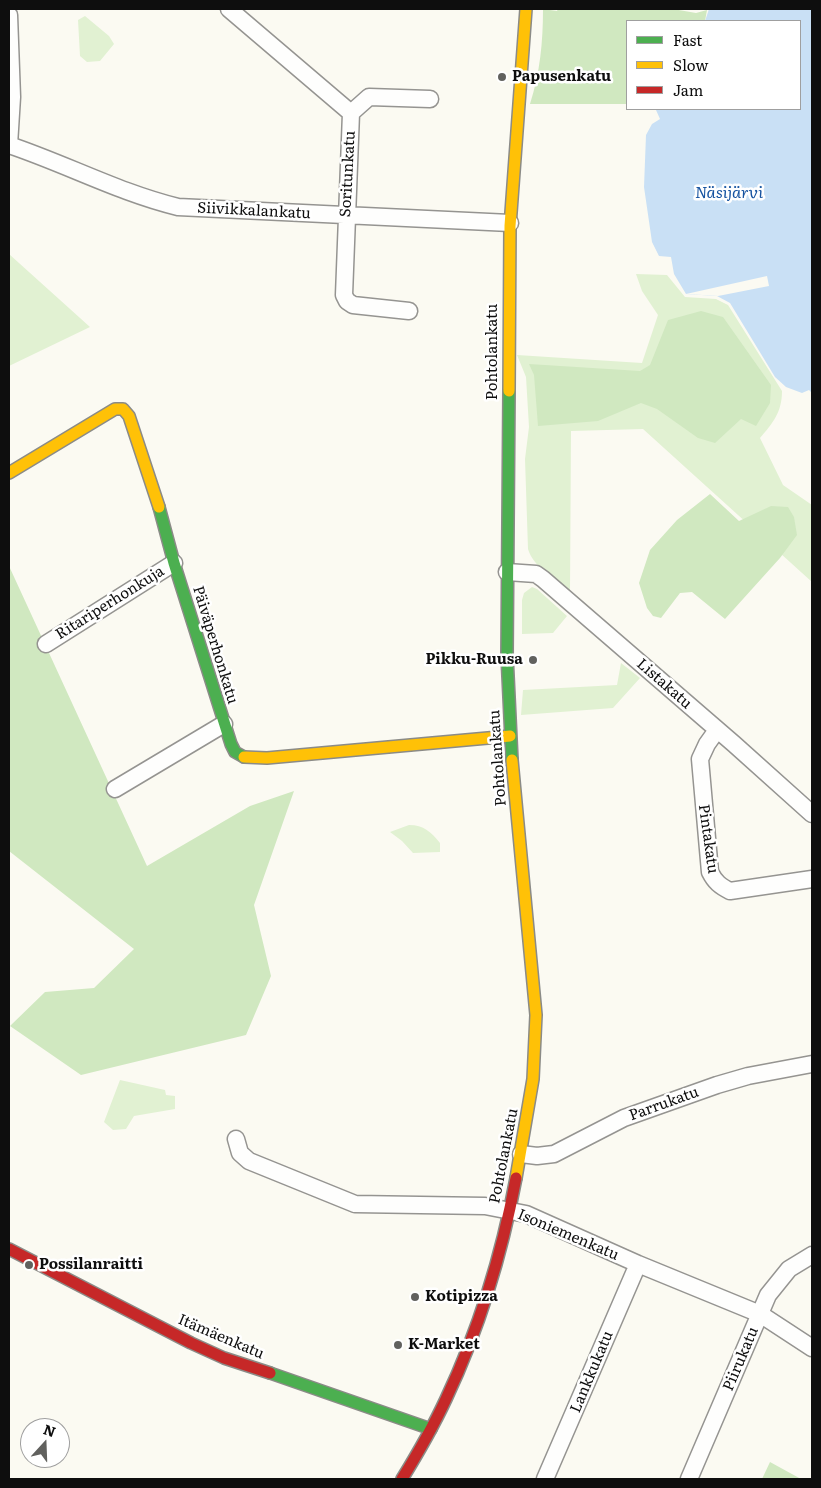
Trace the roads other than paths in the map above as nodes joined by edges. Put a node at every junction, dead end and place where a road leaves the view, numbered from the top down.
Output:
1 (229, 9) edge
2 (526, 9) edge
3 (9, 15) edge
4 (430, 99) dead end
5 (351, 113) junction
6 (9, 145) edge
7 (346, 215) junction
8 (510, 223) junction
9 (409, 311) dead end
10 (9, 473) edge
11 (174, 563) junction
12 (507, 572) junction
13 (46, 644) dead end
14 (224, 724) junction
15 (717, 730) junction
16 (510, 736) junction
17 (115, 789) dead end
18 (812, 814) edge
19 (812, 879) edge
20 (812, 1064) edge
21 (236, 1139) dead end
22 (521, 1154) junction
23 (509, 1211) junction
24 (9, 1249) edge
25 (812, 1255) edge
26 (638, 1264) junction
27 (760, 1314) junction
28 (812, 1348) edge
29 (431, 1429) junction
30 (402, 1479) edge
31 (545, 1479) edge
32 (689, 1479) edge

1 - 5 street, Soritunkatu
2 - 8 main road, Pohtolankatu
3 - 6 street
4 - 5 street
5 - 7 street, Soritunkatu
6 - 7 street, Siivikkalankatu
7 - 8 street, Siivikkalankatu
7 - 9 street, Soritunkatu
8 - 12 main road, Pohtolankatu
10 - 11 main road, Päiväperhonkatu
11 - 13 street, Ritariperhonkuja
11 - 14 main road, Päiväperhonkatu
12 - 15 street, Listakatu
12 - 16 main road, Pohtolankatu
14 - 16 main road, Päiväperhonkatu
14 - 17 street
15 - 18 street, Listakatu
15 - 19 street, Pintakatu
16 - 22 main road, Pohtolankatu
20 - 22 street, Parrukatu
21 - 23 street, Isoniemenkatu
22 - 23 main road, Pohtolankatu
23 - 26 street, Isoniemenkatu
23 - 29 main road, Pohtolankatu
24 - 29 main road, Itämäenkatu
25 - 27 street, Piirukatu
26 - 27 street, Isoniemenkatu
26 - 31 street, Lankkukatu
27 - 28 street, Isoniemenkatu
27 - 32 street, Piirukatu
29 - 30 main road, Pohtolankatu

